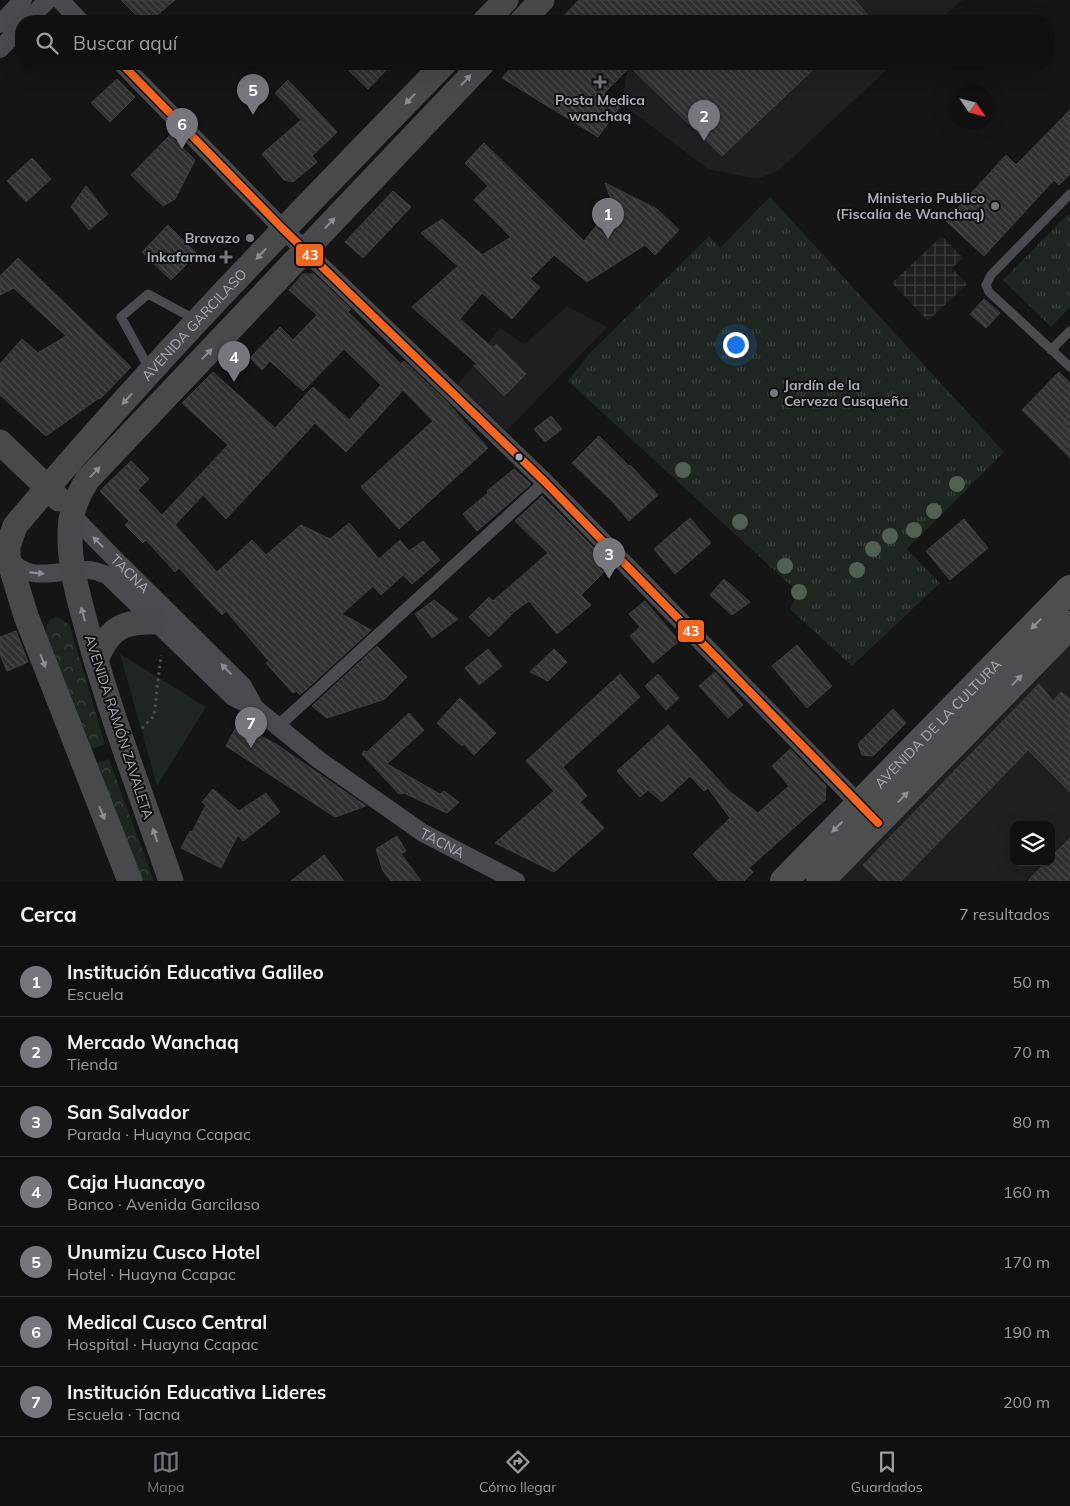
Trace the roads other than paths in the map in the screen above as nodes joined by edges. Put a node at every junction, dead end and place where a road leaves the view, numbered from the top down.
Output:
1 (23, 0) edge
2 (48, 0) edge
3 (60, 0) edge
4 (506, 0) edge
5 (542, 0) edge
6 (33, 15) edge
7 (74, 15) edge
8 (491, 15) edge
9 (528, 15) edge
10 (0, 24) edge
11 (15, 33) edge
12 (0, 49) edge
13 (128, 70) edge
14 (438, 70) edge
15 (476, 70) edge
16 (1070, 194) edge
17 (283, 229) junction
18 (305, 250) junction
19 (198, 321) junction
20 (1070, 331) edge
21 (1051, 350) junction
22 (1070, 367) edge
23 (151, 373) junction
24 (0, 442) edge
25 (545, 482) junction
26 (47, 487) junction
27 (71, 522) junction
28 (8, 541) edge
29 (72, 571) junction
30 (1070, 589) edge
31 (158, 625) junction
32 (1070, 625) edge
33 (96, 660) junction
34 (255, 708) junction
35 (277, 727) junction
36 (869, 814) junction
37 (130, 881) edge
38 (171, 881) edge
39 (516, 881) edge
40 (784, 881) edge
41 (820, 881) edge

1 - 10 street
2 - 6 street
3 - 7 street
4 - 8 main road
5 - 9 main road
11 - 12 street
13 - 17 street
14 -> 17 main road, AVENIDA GARCILASO
18 -> 15 main road, AVENIDA GARCILASO
16 - 21 lane
17 - 18 street
17 -> 19 main road, AVENIDA GARCILASO
18 - 25 street
27 -> 18 main road, AVENIDA GARCILASO
19 - 23 main road, AVENIDA GARCILASO
19 - 23 lane
20 - 21 lane
21 - 22 lane
23 -> 26 main road, AVENIDA GARCILASO
24 - 26 main road, TACNA
25 - 35 street
25 - 36 street
26 - 27 main road, TACNA
26 - 28 main road, AVENIDA GARCILASO
27 - 29 main road
34 -> 27 street, TACNA
28 -> 29 street, TACNA
28 -> 37 main road
29 - 31 street, TACNA
33 -> 29 main road, AVENIDA RAMÓN ZAVALETA
30 -> 36 main road, AVENIDA DE LA CULTURA
31 - 33 main road
31 - 34 street, TACNA
36 -> 32 main road, AVENIDA DE LA CULTURA
38 -> 33 main road, AVENIDA RAMÓN ZAVALETA
34 - 35 street, TACNA
35 - 39 street, TACNA
36 -> 40 main road, AVENIDA DE LA CULTURA
36 - 41 main road, AVENIDA DE LA CULTURA

